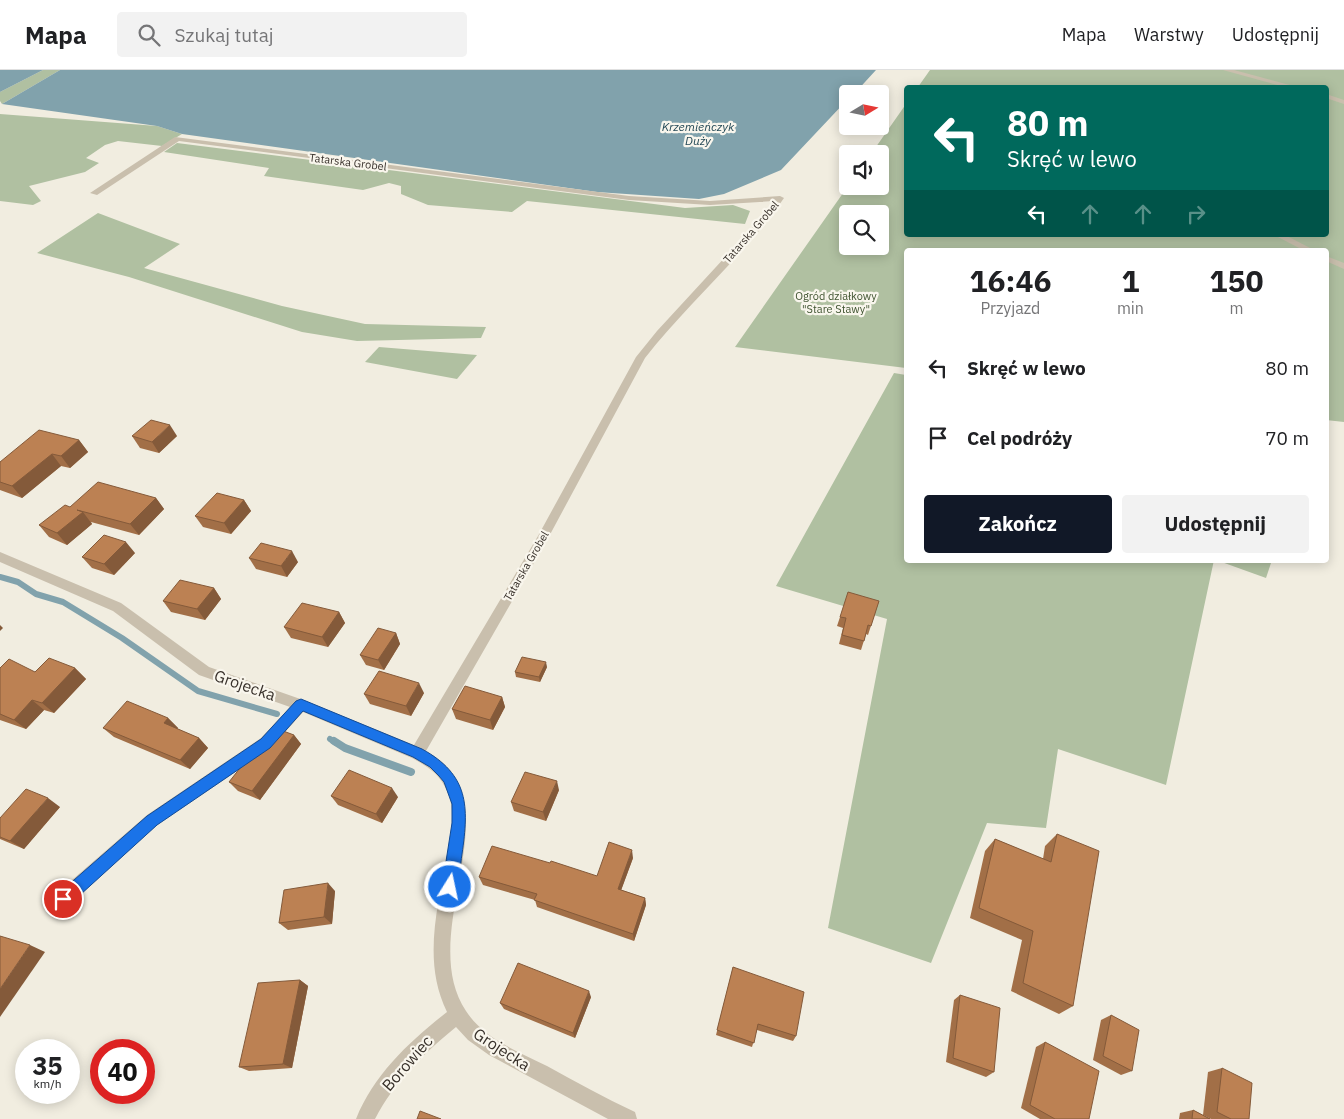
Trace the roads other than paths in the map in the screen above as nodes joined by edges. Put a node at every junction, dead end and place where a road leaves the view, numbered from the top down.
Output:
1 (1226, 70) edge
2 (1286, 85) edge
3 (1329, 97) edge
4 (1344, 102) edge
5 (94, 193) dead end
6 (1282, 237) edge
7 (1306, 248) edge
8 (1329, 259) edge
9 (1344, 266) edge
10 (0, 557) edge
11 (301, 705) junction
12 (417, 753) junction
13 (63, 899) dead end
14 (458, 1014) junction
15 (365, 1119) edge
16 (628, 1119) edge

1 - 2 street
3 - 4 street
5 - 12 street, Tatarska Grobel
6 - 7 street
8 - 9 street
10 - 11 street, Grojecka
11 - 12 street, Grojecka
11 - 13 street
12 - 14 street, Grojecka
14 - 15 street, Borowiec
14 - 16 street, Grojecka

